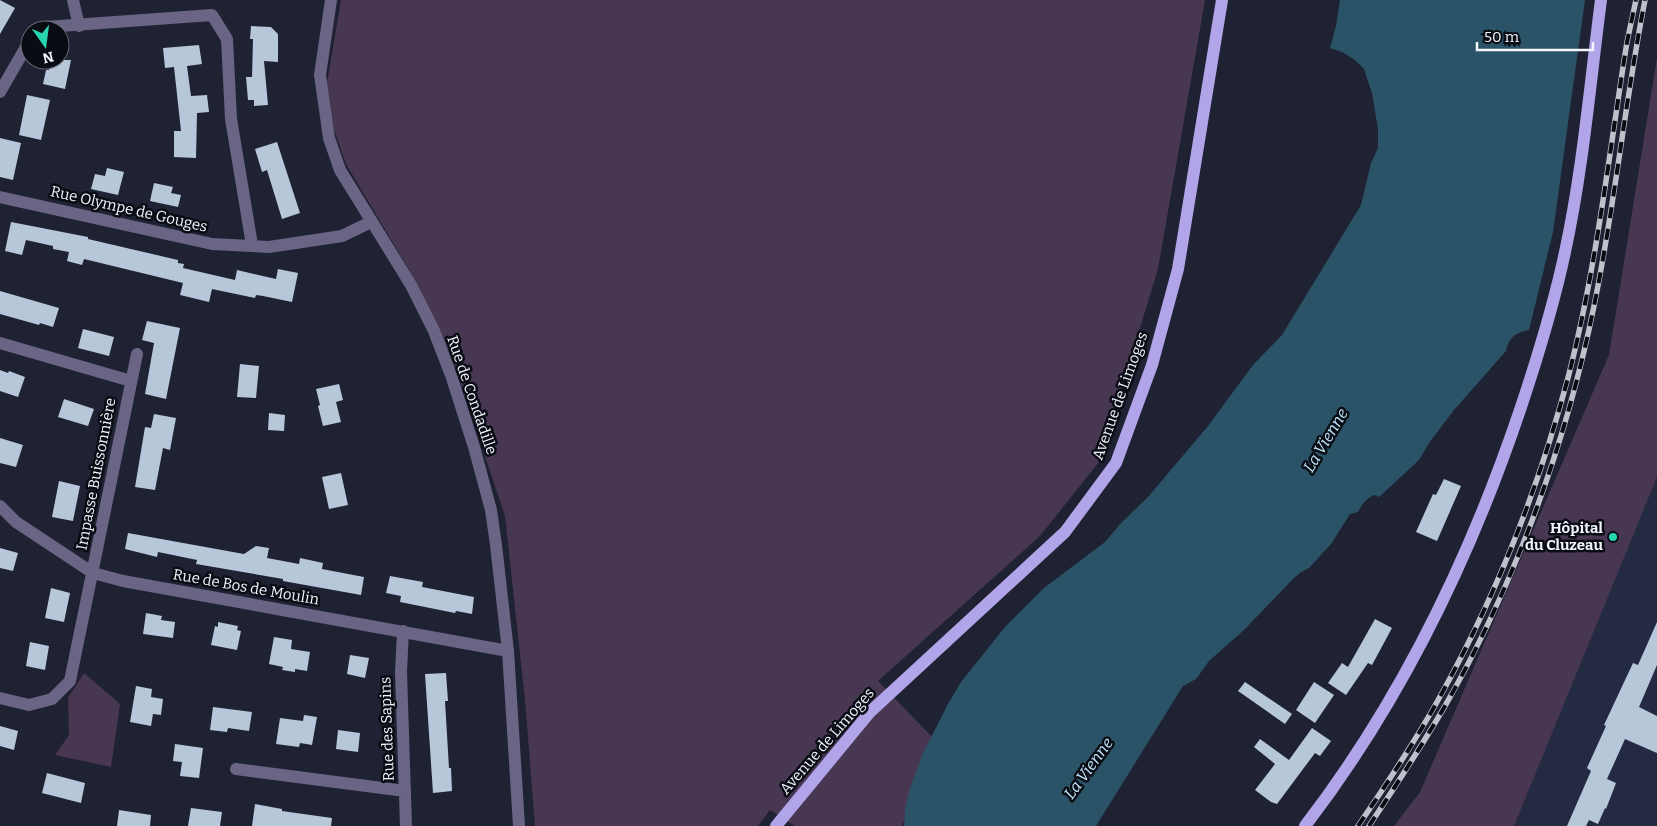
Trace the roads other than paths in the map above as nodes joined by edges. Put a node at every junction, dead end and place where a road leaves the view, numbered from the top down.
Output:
1 (73, 0) edge
2 (331, 0) edge
3 (1222, 0) edge
4 (1601, 0) edge
5 (70, 26) edge
6 (79, 26) junction
7 (20, 57) edge
8 (0, 92) edge
9 (0, 197) edge
10 (371, 222) junction
11 (252, 245) junction
12 (0, 343) edge
13 (137, 354) dead end
14 (132, 382) junction
15 (0, 506) edge
16 (93, 573) junction
17 (403, 631) junction
18 (508, 651) junction
19 (0, 698) edge
20 (236, 769) dead end
21 (405, 791) junction
22 (406, 826) edge
23 (519, 826) edge
24 (776, 826) edge
25 (1305, 826) edge

1 - 6 street
2 - 10 street, Rue de Condadille
3 - 24 main road, Avenue de Limoges
4 - 25 main road
5 - 6 street
6 - 11 street
7 - 8 street
9 - 11 street, Rue Olympe de Gouges
10 - 11 street, Rue Olympe de Gouges
10 - 18 street, Rue de Condadille
12 - 14 street, Impasse Buissonnière
13 - 14 street, Impasse Buissonnière
14 - 16 street, Impasse Buissonnière
15 - 16 street, Rue de Bos de Moulin
16 - 17 street, Rue de Bos de Moulin
16 - 19 street, Impasse Buissonnière
17 - 18 street, Rue de Bos de Moulin
17 - 21 street, Rue des Sapins
18 - 23 street, Rue de Condadille
20 - 21 street
21 - 22 street, Rue des Sapins

